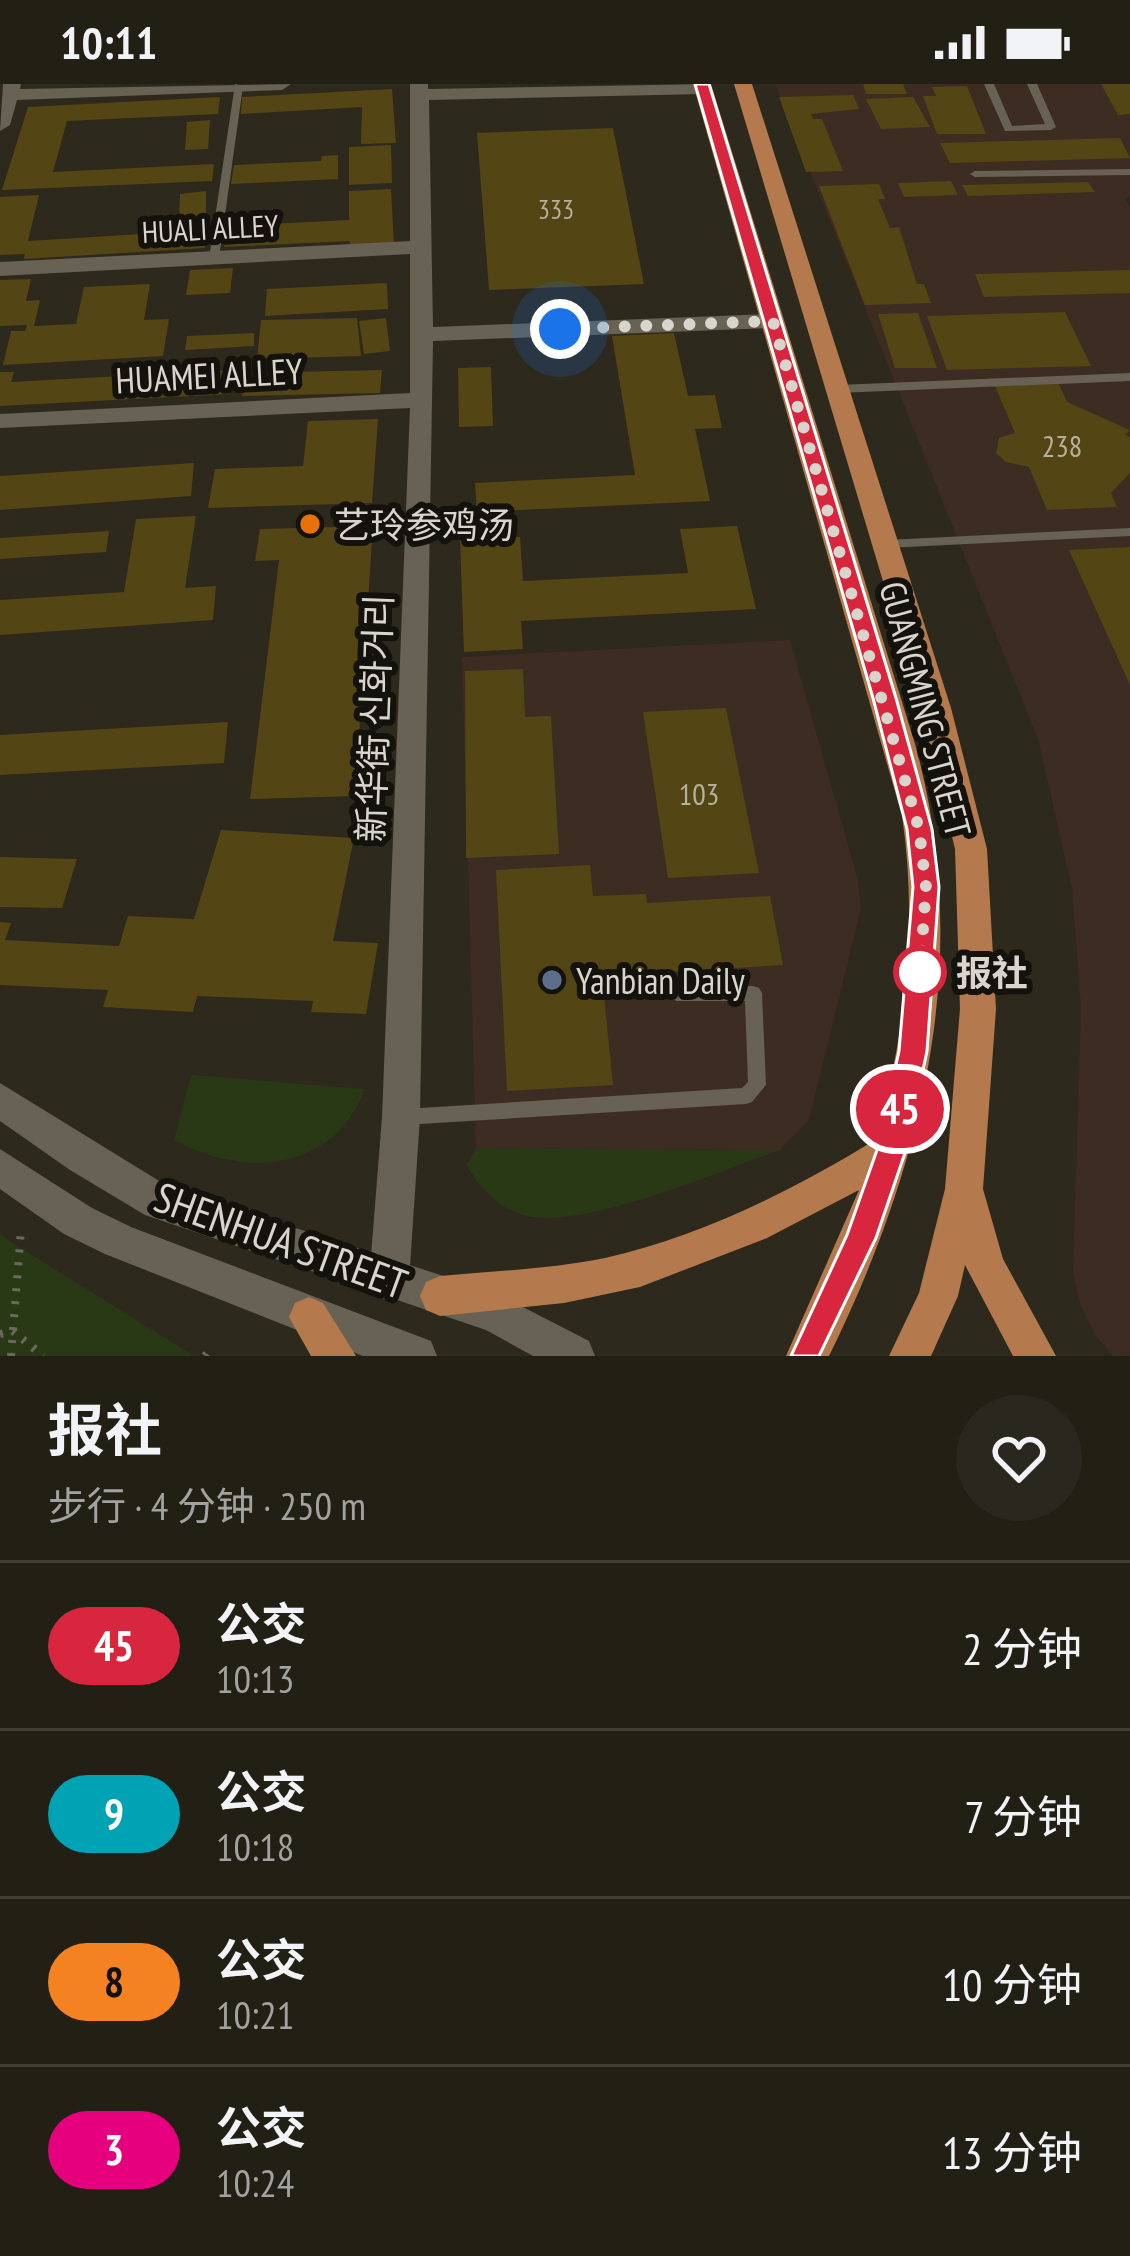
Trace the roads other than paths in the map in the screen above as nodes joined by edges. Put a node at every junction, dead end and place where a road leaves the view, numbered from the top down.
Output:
1 (282, 84) edge
2 (742, 84) edge
3 (989, 84) edge
4 (1031, 84) edge
5 (238, 86) edge
6 (702, 86) edge
7 (419, 89) edge
8 (11, 90) edge
9 (0, 125) edge
10 (1130, 172) edge
11 (975, 175) dead end
12 (422, 248) junction
13 (214, 258) junction
14 (0, 268) edge
15 (773, 321) junction
16 (422, 334) junction
17 (1130, 377) edge
18 (838, 389) junction
19 (422, 400) junction
20 (0, 421) edge
21 (1130, 532) edge
22 (886, 544) junction
23 (677, 994) dead end
24 (0, 1100) edge
25 (401, 1117) junction
26 (891, 1150) junction
27 (0, 1167) edge
28 (964, 1189) junction
29 (389, 1281) junction
30 (440, 1296) junction
31 (309, 1317) junction
32 (335, 1356) edge
33 (416, 1356) edge
34 (574, 1356) edge
35 (807, 1356) edge
36 (910, 1356) edge
37 (1035, 1356) edge

1 - 5 street
2 - 18 main road, GUANGMING STREET
3 - 4 lane
5 - 8 street
5 - 13 lane
6 - 7 street
6 - 15 main road, GUANGMING STREET
7 - 12 street, 新华街 신화거리
8 - 9 street
10 - 11 lane
12 - 13 street, HUALI ALLEY
12 - 16 street, 新华街 신화거리
13 - 14 street, HUALI ALLEY
15 - 16 street
15 - 26 main road, GUANGMING STREET
16 - 19 street, 新华街 신화거리
17 - 18 lane
18 - 22 main road, GUANGMING STREET
19 - 20 street, HUAMEI ALLEY
19 - 25 street, 新华街 신화거리
21 - 22 lane
22 - 28 main road, GUANGMING STREET
23 - 25 lane
24 - 29 street, SHENHUA STREET
25 - 29 street, 新华街 신화거리
26 - 30 main road
26 - 35 main road, GUANGMING STREET
27 - 31 street, SHENHUA STREET
28 - 36 main road, GUANGMING STREET
28 - 37 main road
29 - 30 street, SHENHUA STREET
30 - 34 street, SHENHUA STREET
31 - 32 main road
31 - 33 street, SHENHUA STREET

